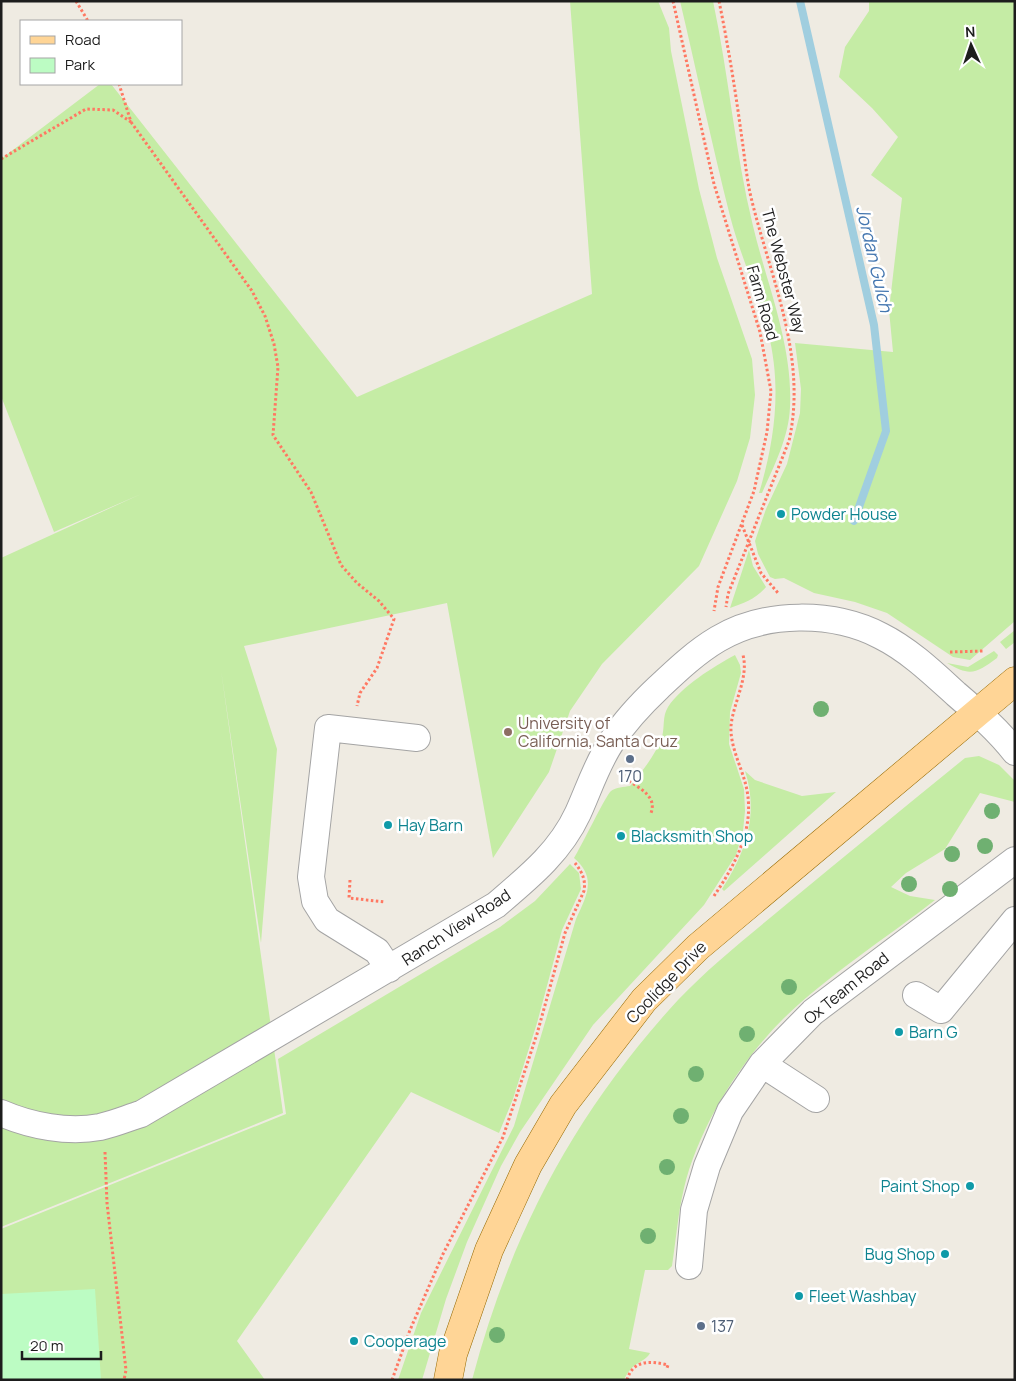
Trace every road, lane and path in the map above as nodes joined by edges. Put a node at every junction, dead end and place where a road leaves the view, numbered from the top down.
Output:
1 (76, 1) edge
2 (673, 1) edge
3 (719, 1) edge
4 (87, 20) edge
5 (119, 85) edge
6 (132, 122) junction
7 (1, 159) edge
8 (742, 525) junction
9 (748, 541) junction
10 (714, 611) dead end
11 (726, 612) dead end
12 (808, 617) junction
13 (741, 646) dead end
14 (947, 651) dead end
15 (984, 651) dead end
16 (1015, 681) edge
17 (978, 713) junction
18 (350, 730) junction
19 (416, 738) dead end
20 (1015, 752) edge
21 (629, 781) dead end
22 (651, 813) dead end
23 (570, 858) dead end
24 (1015, 860) edge
25 (350, 880) dead end
26 (385, 902) dead end
27 (710, 902) dead end
28 (1015, 920) edge
29 (389, 970) junction
30 (916, 995) dead end
31 (762, 1064) junction
32 (816, 1099) dead end
33 (1, 1113) edge
34 (100, 1127) junction
35 (689, 1266) dead end
36 (667, 1368) dead end
37 (124, 1380) edge
38 (392, 1380) edge
39 (448, 1380) edge
40 (627, 1380) edge

1 - 4 path
2 - 8 path, Farm Road
3 - 9 path, The Webster Way
5 - 6 path
6 - 7 path
6 - 18 path
8 - 9 path
8 - 10 path, Farm Road
9 - 11 path, The Webster Way
9 - 12 path
12 - 17 street, Ranch View Road
12 - 29 street, Ranch View Road
13 - 27 path
14 - 15 path
16 - 17 main road, Coolidge Drive
17 - 20 street, Ranch View Road
17 - 39 main road, Coolidge Drive
18 - 19 street
18 - 29 street
21 - 22 path
23 - 38 path
24 - 31 street, Ox Team Road
25 - 26 path
28 - 30 street
29 - 34 street, Ranch View Road
31 - 32 street
31 - 35 street, Ox Team Road
33 - 34 street, Ranch View Road
34 - 37 path
36 - 40 path

